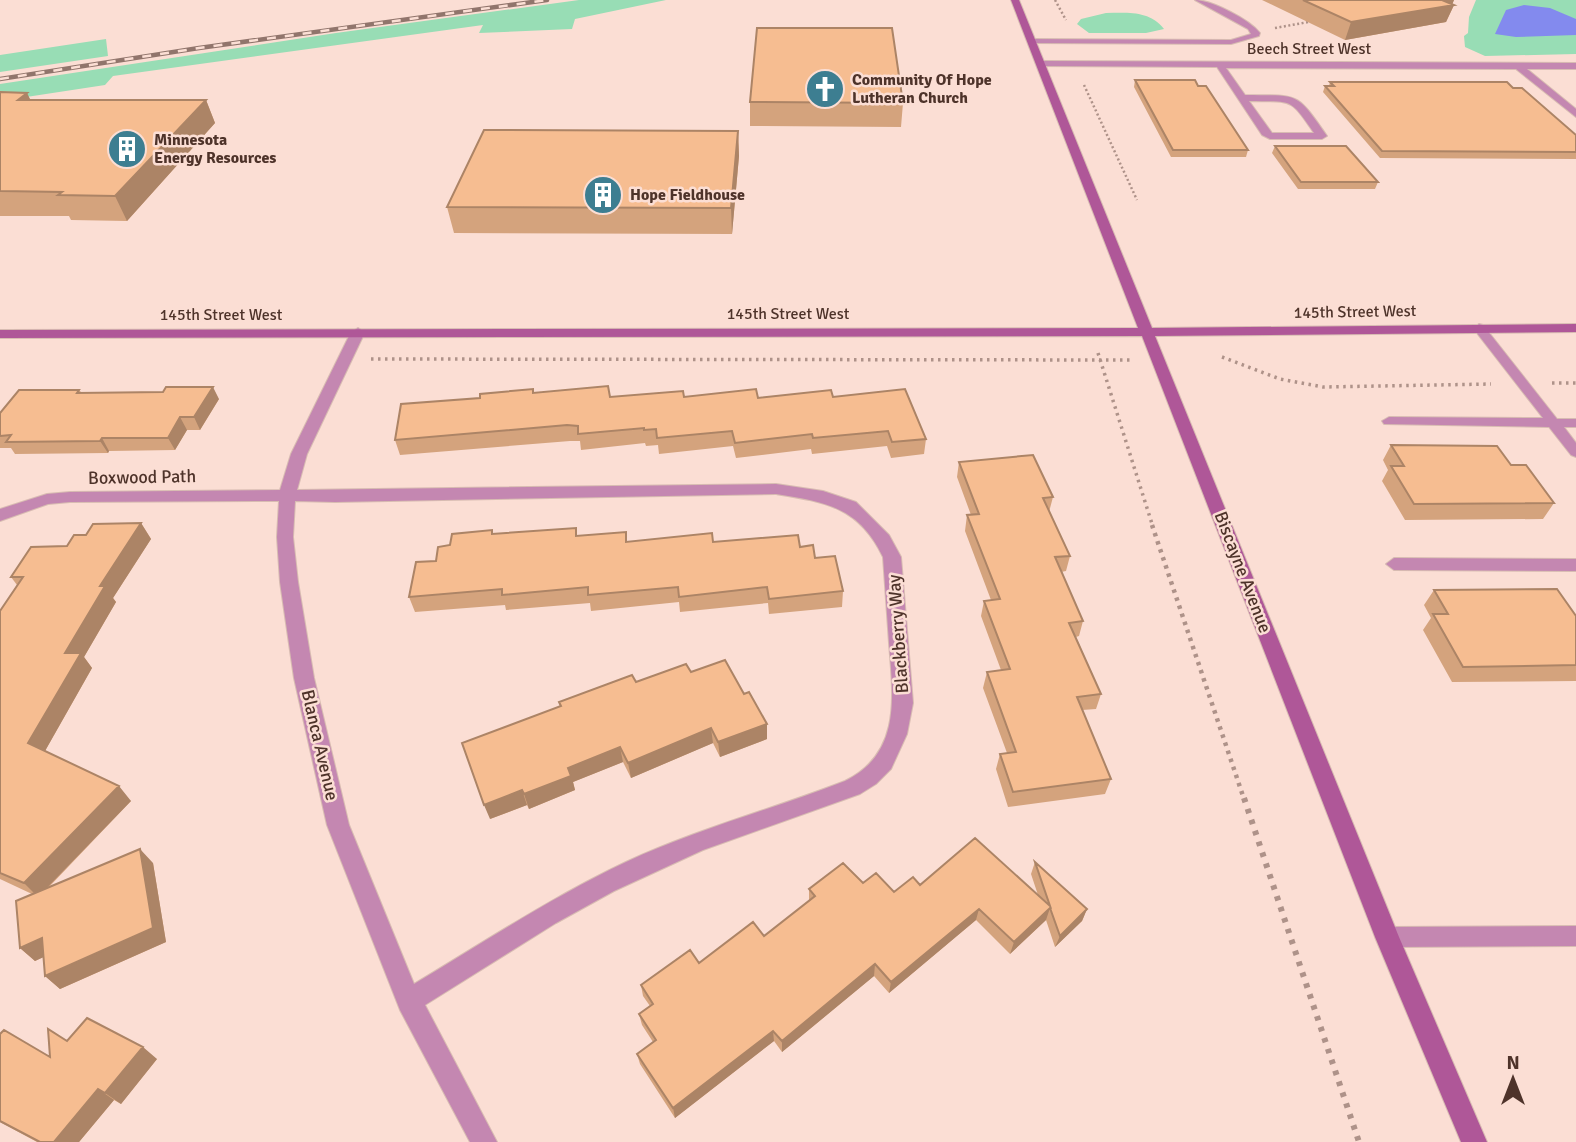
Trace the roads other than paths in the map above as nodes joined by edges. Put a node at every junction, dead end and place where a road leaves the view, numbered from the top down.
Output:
1 (1015, 0) edge
2 (1199, 0) edge
3 (1032, 41) junction
4 (1041, 64) junction
5 (1219, 64) junction
6 (1517, 65) junction
7 (1576, 65) edge
8 (1242, 98) junction
9 (1559, 100) junction
10 (1576, 100) edge
11 (1576, 114) edge
12 (1479, 328) junction
13 (1576, 328) edge
14 (358, 332) junction
15 (1149, 332) junction
16 (0, 334) edge
17 (1388, 421) dead end
18 (1553, 422) junction
19 (1576, 423) edge
20 (1576, 452) edge
21 (287, 495) junction
22 (0, 515) edge
23 (1394, 564) dead end
24 (1576, 565) edge
25 (1576, 936) edge
26 (1387, 937) junction
27 (409, 1001) junction
28 (484, 1142) edge
29 (1474, 1142) edge

1 - 3 street, Biscayne Avenue
2 - 3 lane
3 - 4 street, Biscayne Avenue
4 - 5 street, Beech Street West
4 - 15 street, Biscayne Avenue
5 - 6 street, Beech Street West
5 - 8 street
6 - 7 street, Beech Street West
6 - 9 street
8 - 8 street
9 - 10 street
9 - 11 street
12 - 13 street, 145th Street West
12 - 15 street, 145th Street West
12 - 18 lane
14 - 15 street, 145th Street West
14 - 16 street, 145th Street West
14 - 21 street, Blanca Avenue
15 - 26 street, Biscayne Avenue
17 - 18 lane
18 - 19 lane
18 - 20 lane
21 - 22 street, Boxwood Path
21 - 27 street, Blanca Avenue
21 - 27 street, Blackberry Way
23 - 24 lane
25 - 26 lane
26 - 29 street, Biscayne Avenue
27 - 28 street, Blanca Avenue

